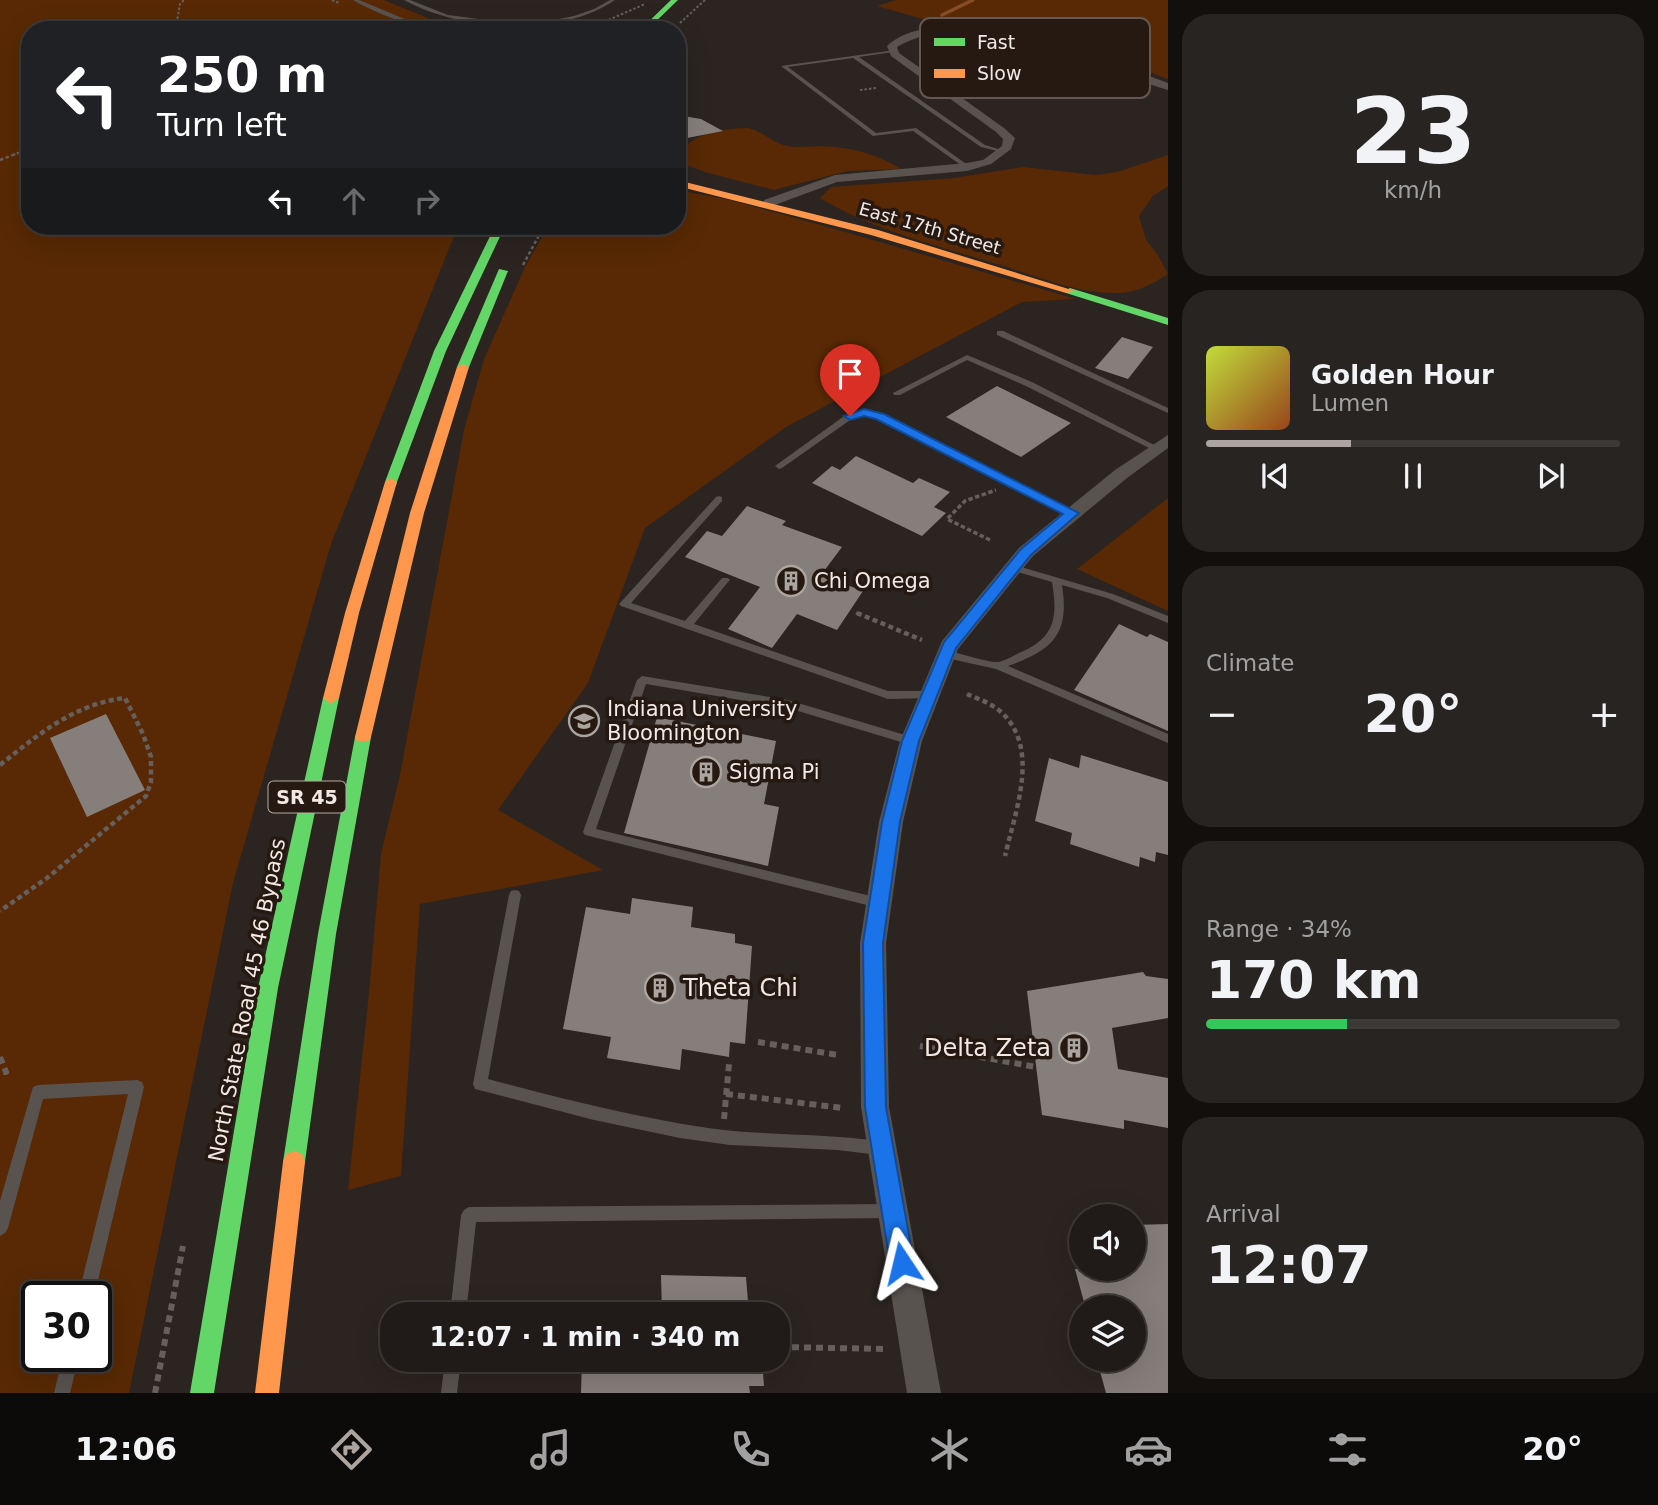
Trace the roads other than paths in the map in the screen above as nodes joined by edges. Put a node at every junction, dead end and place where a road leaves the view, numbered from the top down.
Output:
1 (355, 0) edge
2 (406, 0) edge
3 (613, 0) edge
4 (675, 0) edge
5 (694, 0) edge
6 (405, 21) edge
7 (493, 21) edge
8 (529, 21) edge
9 (653, 21) edge
10 (676, 21) edge
11 (920, 35) edge
12 (893, 51) junction
13 (854, 56) junction
14 (920, 75) edge
15 (1150, 80) edge
16 (1168, 87) edge
17 (953, 98) edge
18 (1003, 152) junction
19 (967, 167) junction
20 (686, 185) edge
21 (768, 203) junction
22 (495, 235) edge
23 (511, 255) dead end
24 (1168, 322) edge
25 (1000, 333) dead end
26 (897, 393) dead end
27 (1168, 411) edge
28 (1162, 444) edge
29 (779, 466) dead end
30 (719, 499) dead end
31 (1072, 513) junction
32 (1014, 568) junction
33 (725, 580) dead end
34 (1058, 582) junction
35 (1168, 620) edge
36 (687, 626) junction
37 (946, 654) junction
38 (998, 666) junction
39 (928, 695) junction
40 (1168, 739) edge
41 (911, 741) junction
42 (515, 895) dead end
43 (879, 903) junction
44 (882, 1148) junction
45 (893, 1211) junction
46 (0, 1228) edge
47 (90, 1281) edge
48 (459, 1302) edge
49 (67, 1372) edge
50 (452, 1372) edge
51 (62, 1393) edge
52 (202, 1393) edge
53 (267, 1393) edge
54 (450, 1393) edge
55 (925, 1393) edge

1 - 6 lane
2 - 7 lane
3 - 8 lane
4 - 9 main road
5 - 10 main road
11 - 12 street
12 - 13 lane
12 - 14 street
13 - 18 lane
13 - 19 lane
15 - 16 street
17 - 18 street
18 - 19 street
19 - 21 street
20 - 21 main road, East 17th Street
21 - 24 main road, East 17th Street
22 - 52 main road, North State Road 45 46 Bypass / SR 45
23 - 53 main road, SR 45
25 - 27 lane
26 - 28 lane
28 - 31 street
29 - 31 lane
30 - 36 lane
31 - 32 street
32 - 34 lane
32 - 37 street
33 - 36 lane
34 - 35 lane
34 - 38 lane
36 - 39 lane
37 - 38 lane
37 - 39 street
38 - 40 lane
39 - 41 street
41 - 43 street
41 - 43 lane
42 - 44 lane
43 - 44 street
44 - 45 street
45 - 48 lane
45 - 55 street
46 - 47 lane
49 - 51 lane
50 - 54 lane

